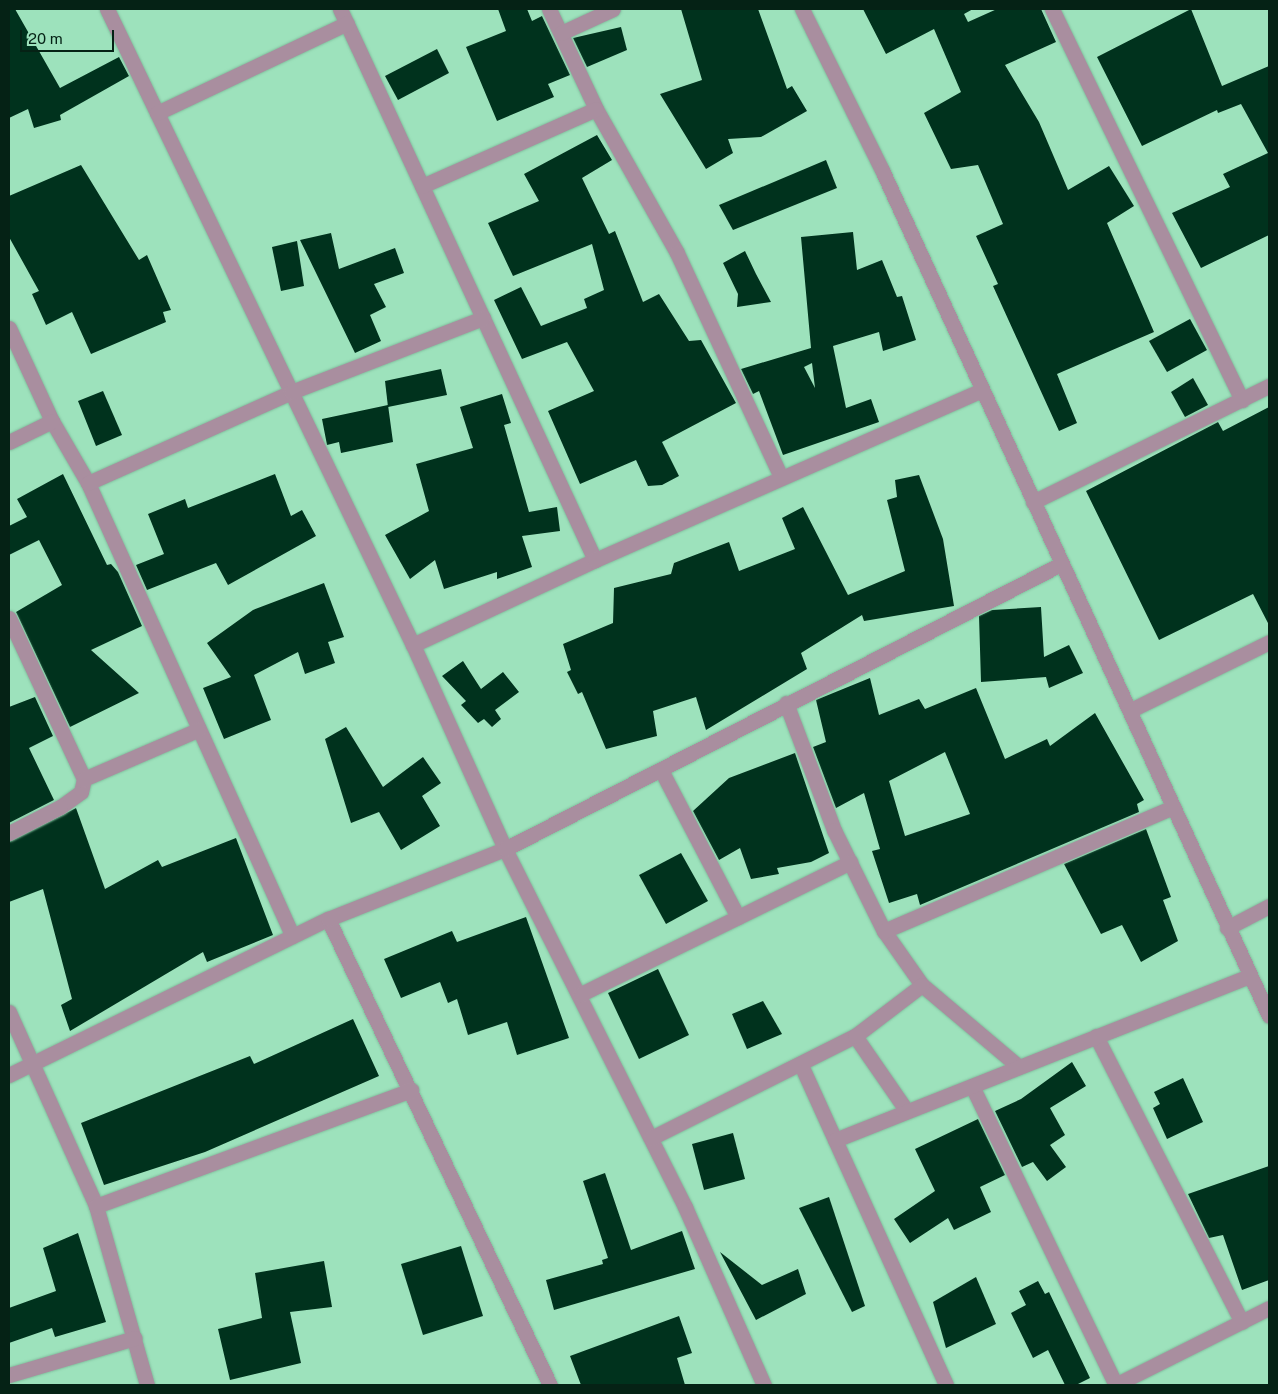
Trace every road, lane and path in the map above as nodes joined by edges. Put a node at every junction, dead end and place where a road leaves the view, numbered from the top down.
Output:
1 (107, 9) edge
2 (340, 9) edge
3 (549, 9) edge
4 (613, 9) edge
5 (802, 9) edge
6 (1052, 9) edge
7 (347, 23) junction
8 (561, 33) junction
9 (596, 110) junction
10 (157, 114) junction
11 (422, 186) junction
12 (483, 318) junction
13 (9, 328) edge
14 (1269, 386) edge
15 (980, 391) junction
16 (291, 392) junction
17 (1242, 400) junction
18 (52, 421) junction
19 (9, 442) edge
20 (781, 477) junction
21 (88, 483) junction
22 (1033, 502) junction
23 (595, 560) junction
24 (1061, 564) junction
25 (9, 618) edge
26 (1269, 642) edge
27 (414, 645) junction
28 (786, 703) junction
29 (1131, 710) junction
30 (198, 730) junction
31 (661, 770) junction
32 (84, 779) junction
33 (1174, 807) junction
34 (9, 833) edge
35 (505, 849) junction
36 (850, 862) junction
37 (1269, 906) edge
38 (738, 917) junction
39 (328, 919) junction
40 (1227, 928) junction
41 (884, 931) junction
42 (293, 936) junction
43 (1249, 976) junction
44 (922, 985) junction
45 (581, 994) junction
46 (9, 1012) edge
47 (1269, 1016) edge
48 (855, 1036) junction
49 (1096, 1036) junction
50 (32, 1063) junction
51 (801, 1065) junction
52 (1018, 1066) junction
53 (9, 1075) edge
54 (972, 1086) junction
55 (411, 1090) junction
56 (906, 1110) junction
57 (651, 1138) junction
58 (836, 1140) junction
59 (96, 1206) junction
60 (1269, 1308) edge
61 (1242, 1322) junction
62 (135, 1338) junction
63 (9, 1375) edge
64 (147, 1385) edge
65 (550, 1385) edge
66 (764, 1385) edge
67 (946, 1385) edge
68 (1115, 1385) edge

1 - 10 street
2 - 7 street
3 - 8 street
4 - 8 street
5 - 15 street
6 - 17 street
7 - 10 street
7 - 11 street
8 - 9 street
9 - 11 street
9 - 20 street
10 - 16 street
11 - 12 street
12 - 16 street
12 - 23 street
13 - 18 street
14 - 17 street
15 - 20 street
15 - 22 street
16 - 21 street
16 - 27 street
17 - 22 street
18 - 19 street
18 - 21 street
20 - 23 street
21 - 30 street
22 - 24 street
23 - 27 street
24 - 28 street
24 - 29 street
25 - 32 street
26 - 29 street
27 - 35 street
28 - 31 street
28 - 36 street
29 - 33 street
30 - 32 street
30 - 42 street
31 - 35 street
31 - 38 street
32 - 34 street
33 - 40 street
33 - 41 street
35 - 39 street
35 - 45 street
36 - 38 street
36 - 41 street
37 - 40 street
38 - 45 street
39 - 42 street
39 - 55 street
40 - 43 street
41 - 44 street
42 - 50 street
43 - 47 street
43 - 49 street
44 - 48 street
44 - 52 street
45 - 57 street
46 - 50 street
48 - 51 street
48 - 56 street
49 - 52 street
49 - 61 street
50 - 53 street
50 - 59 street
51 - 57 street
51 - 58 street
52 - 54 street
54 - 56 street
54 - 68 street
55 - 59 street
55 - 65 street
56 - 58 street
57 - 66 street
58 - 67 street
59 - 62 street
60 - 61 street
61 - 68 street
62 - 63 street
62 - 64 street

